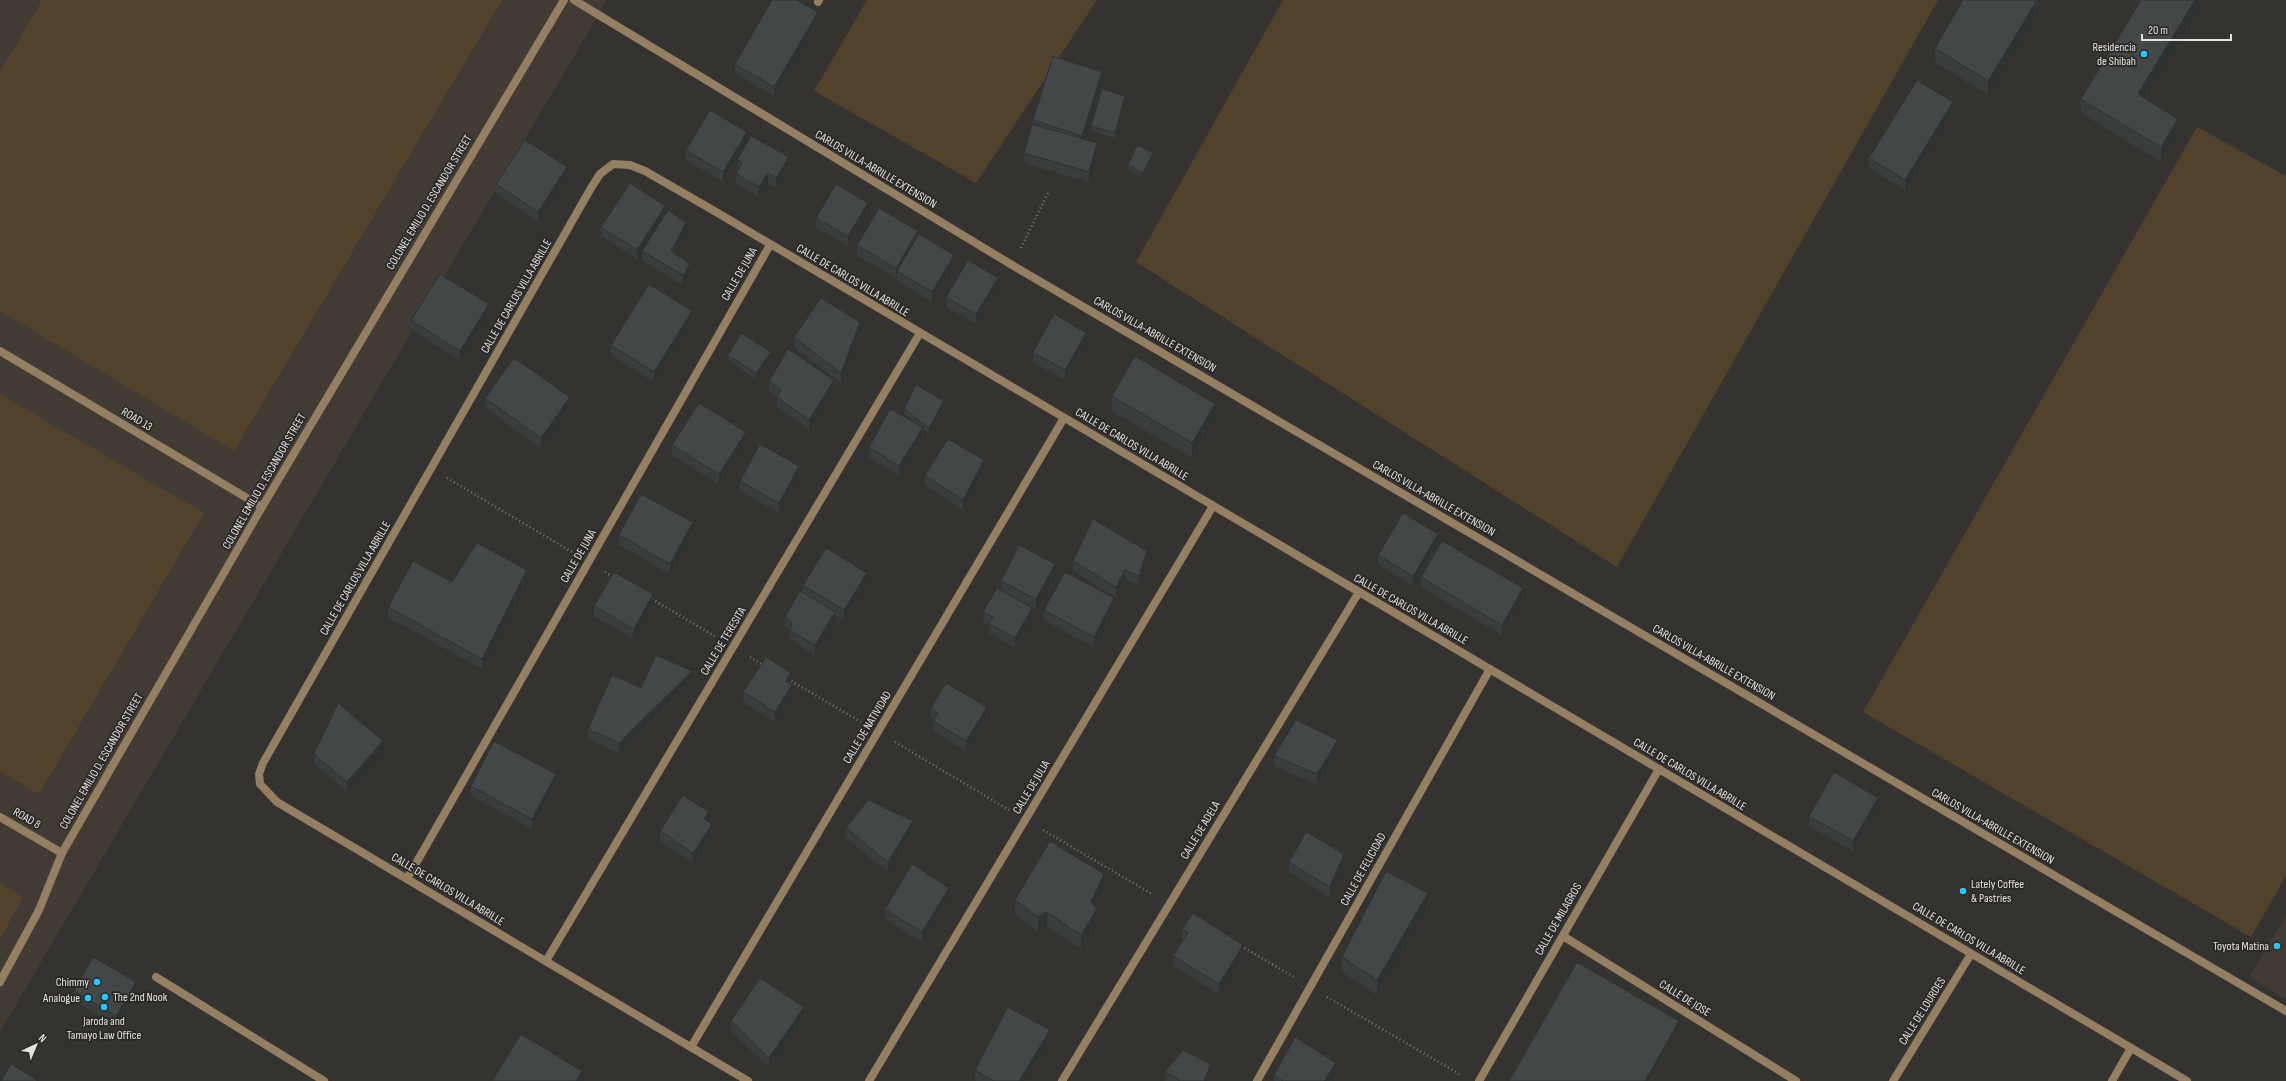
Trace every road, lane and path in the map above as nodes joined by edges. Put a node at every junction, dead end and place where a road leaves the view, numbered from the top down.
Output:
1 (564, 0) edge
2 (574, 0) edge
3 (1049, 191) dead end
4 (770, 244) junction
5 (1012, 265) junction
6 (920, 333) junction
7 (0, 351) edge
8 (1064, 418) junction
9 (431, 469) junction
10 (1213, 506) junction
11 (262, 507) junction
12 (588, 562) junction
13 (621, 581) edge
14 (1359, 592) junction
15 (647, 597) edge
16 (733, 647) junction
17 (766, 666) edge
18 (1490, 669) junction
19 (786, 678) edge
20 (878, 732) junction
21 (1659, 769) junction
22 (0, 817) edge
23 (1026, 819) junction
24 (62, 853) junction
25 (407, 879) junction
26 (1170, 904) junction
27 (1562, 936) junction
28 (1237, 944) edge
29 (1971, 954) junction
30 (546, 961) junction
31 (156, 978) dead end
32 (0, 982) edge
33 (1311, 987) junction
34 (2286, 1011) edge
35 (691, 1047) junction
36 (2131, 1048) junction
37 (1464, 1077) dead end
38 (324, 1081) edge
39 (748, 1081) edge
40 (869, 1081) edge
41 (1062, 1081) edge
42 (1257, 1081) edge
43 (1479, 1081) edge
44 (1796, 1081) edge
45 (1893, 1081) edge
46 (2112, 1081) edge
47 (2187, 1081) edge

1 - 11 street, COLONEL EMILIO D. ESCANDOR STREET
2 - 5 street, CARLOS VILLA-ABRILLE EXTENSION
3 - 5 path
4 - 6 street, CALLE DE CARLOS VILLA ABRILLE
4 - 9 street, CALLE DE CARLOS VILLA ABRILLE
4 - 12 street, CALLE DE JUNA
5 - 34 street, CARLOS VILLA-ABRILLE EXTENSION
6 - 8 street, CALLE DE CARLOS VILLA ABRILLE
6 - 16 street, CALLE DE TERESITA
7 - 11 street, ROAD 13
8 - 10 street, CALLE DE CARLOS VILLA ABRILLE
8 - 20 street, CALLE DE NATIVIDAD
9 - 12 path
9 - 25 street, CALLE DE CARLOS VILLA ABRILLE
10 - 14 street, CALLE DE CARLOS VILLA ABRILLE
10 - 23 street, CALLE DE JULIA
11 - 24 street, COLONEL EMILIO D. ESCANDOR STREET
12 - 13 path
12 - 25 street, CALLE DE JUNA
14 - 18 street, CALLE DE CARLOS VILLA ABRILLE
14 - 26 street, CALLE DE ADELA
15 - 16 path
16 - 17 path
16 - 30 street, CALLE DE TERESITA
18 - 21 street, CALLE DE CARLOS VILLA ABRILLE
18 - 33 street, CALLE DE FELICIDAD
19 - 20 path
20 - 23 path
20 - 35 street, CALLE DE NATIVIDAD
21 - 27 street, CALLE DE MILAGROS
21 - 29 street, CALLE DE CARLOS VILLA ABRILLE
22 - 24 street, ROAD 8
23 - 26 path
23 - 40 street, CALLE DE JULIA
24 - 32 street, COLONEL EMILIO D. ESCANDOR STREET
25 - 30 street, CALLE DE CARLOS VILLA ABRILLE
26 - 41 street, CALLE DE ADELA
27 - 43 street, CALLE DE MILAGROS
27 - 44 street, CALLE DE JOSE
28 - 33 path
29 - 36 street, CALLE DE CARLOS VILLA ABRILLE
29 - 45 street, CALLE DE LOURDES
30 - 35 street, CALLE DE CARLOS VILLA ABRILLE
31 - 38 street
33 - 37 path
33 - 42 street, CALLE DE FELICIDAD
35 - 39 street, CALLE DE CARLOS VILLA ABRILLE
36 - 46 street
36 - 47 street, CALLE DE CARLOS VILLA ABRILLE

